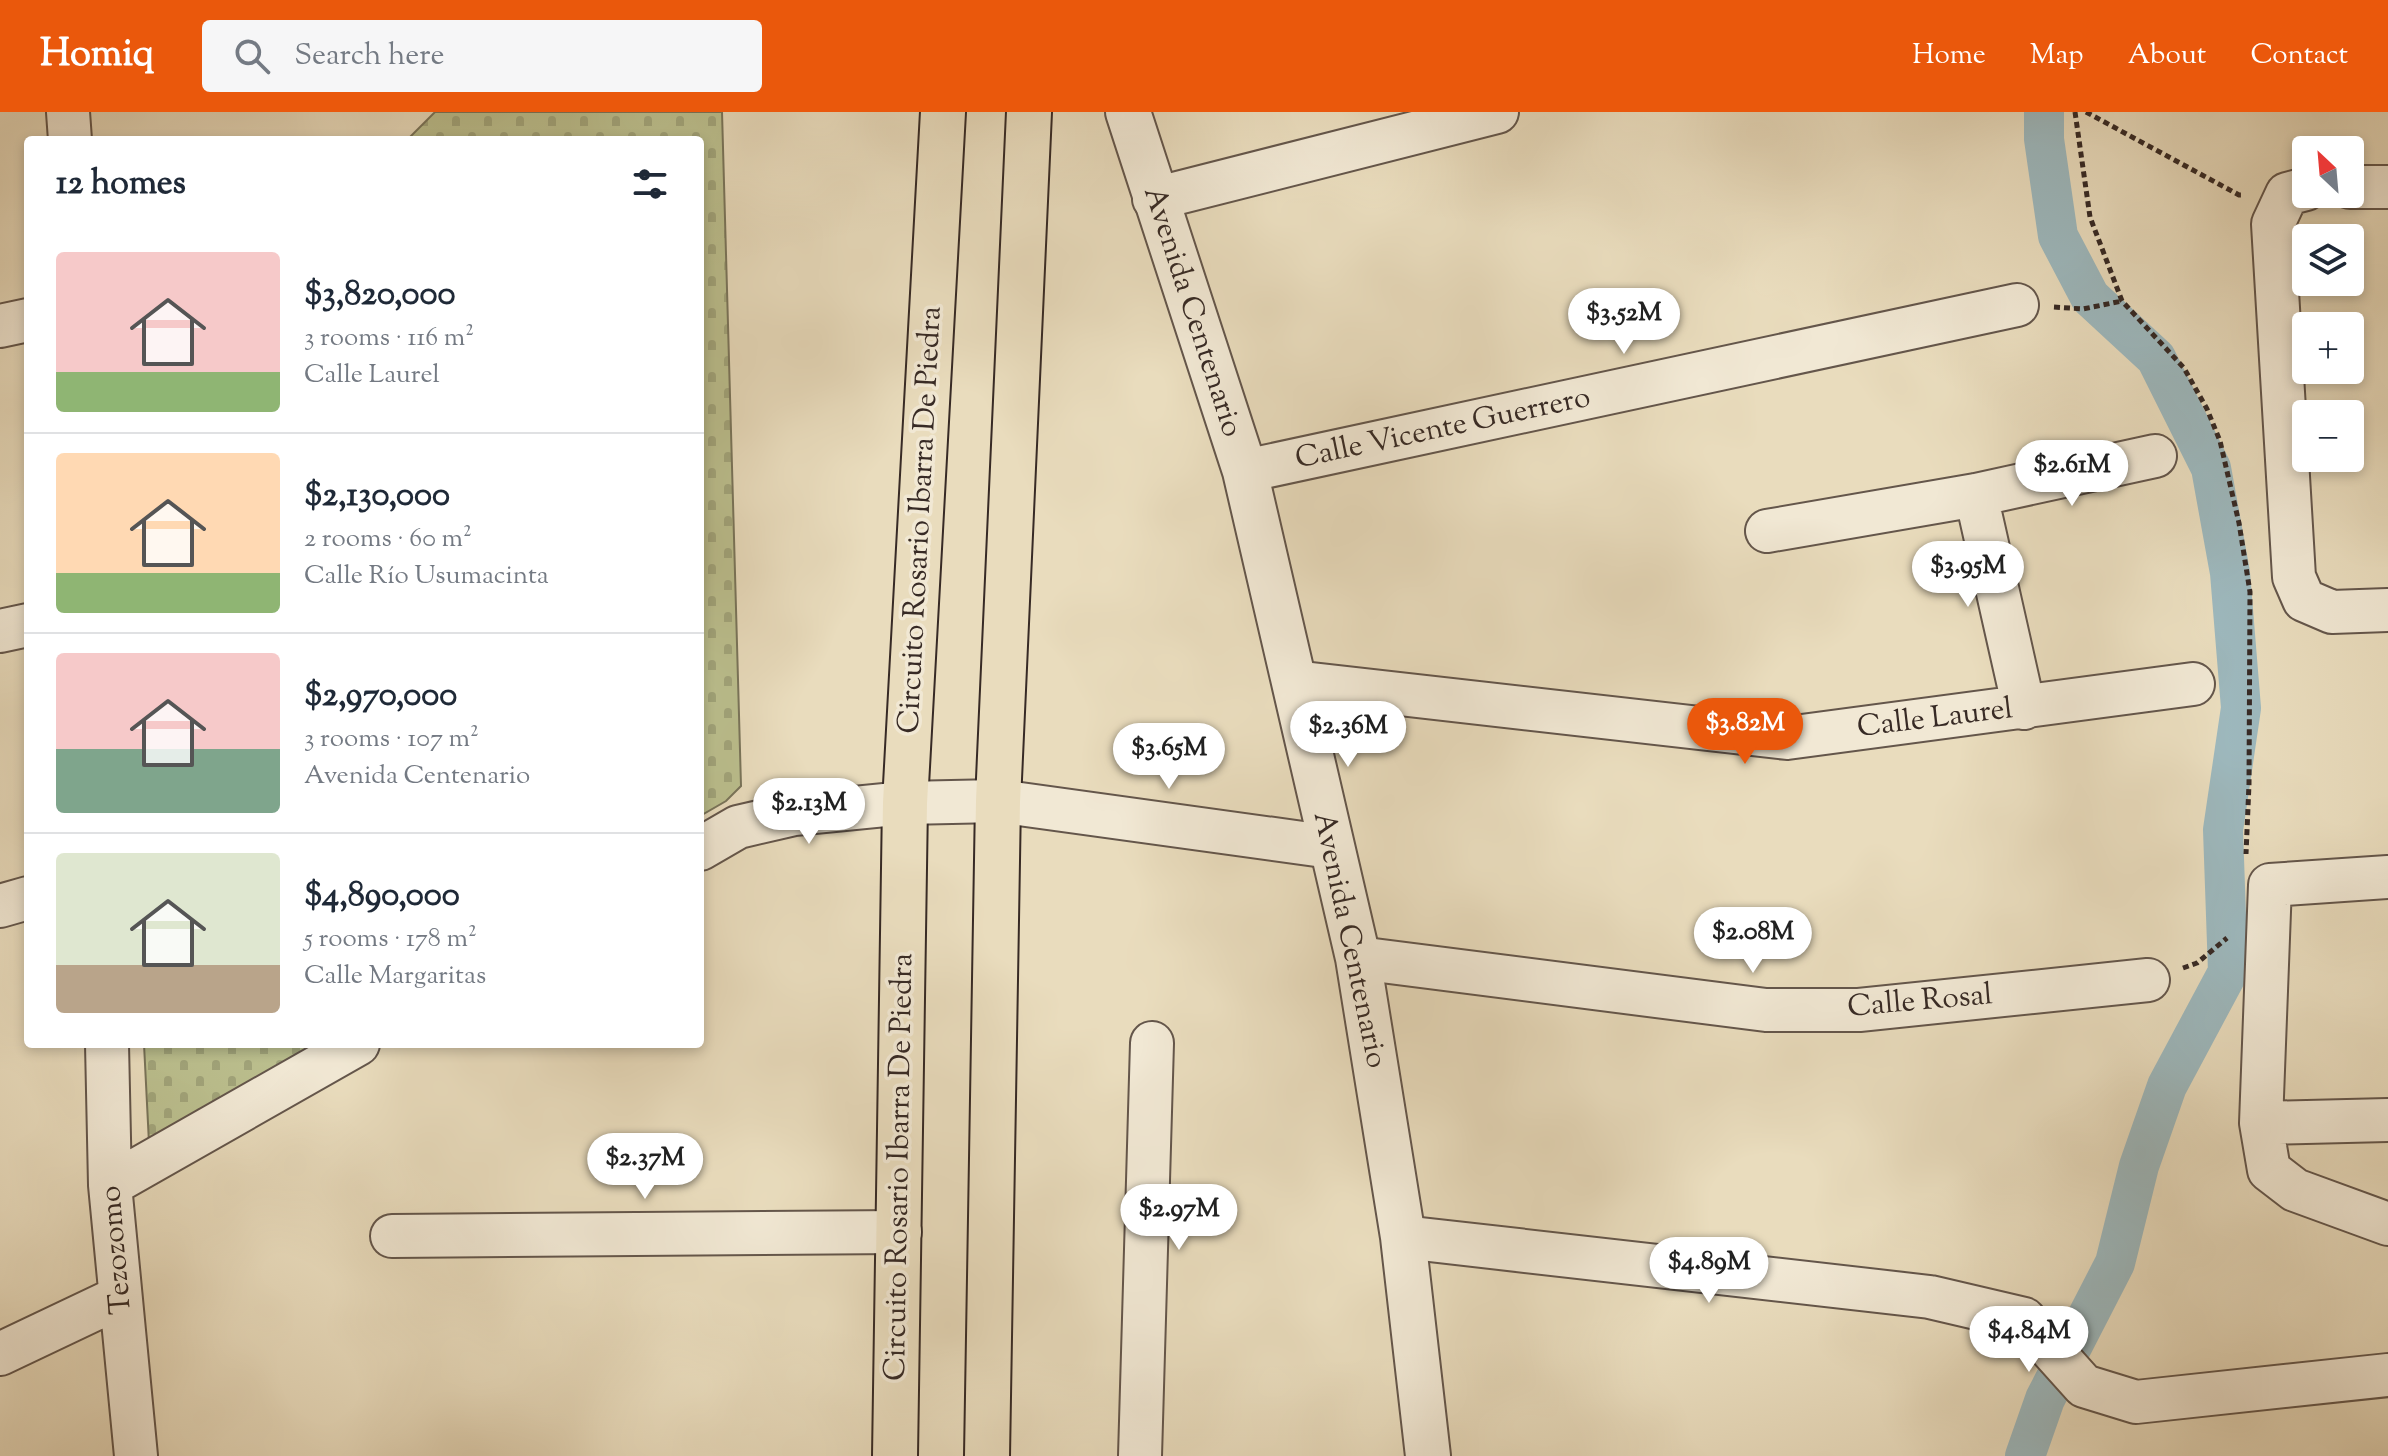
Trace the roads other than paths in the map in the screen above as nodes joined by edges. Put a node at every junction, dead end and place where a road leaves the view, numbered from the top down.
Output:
1 (68, 112) edge
2 (943, 112) edge
3 (1029, 112) edge
4 (1128, 112) edge
5 (1497, 112) edge
6 (70, 136) edge
7 (2364, 187) edge
8 (2388, 187) edge
9 (2292, 198) edge
10 (1154, 199) junction
11 (2017, 305) dead end
12 (24, 321) edge
13 (0, 326) edge
14 (2155, 456) dead end
15 (1245, 471) junction
16 (1976, 495) junction
17 (1767, 531) dead end
18 (2388, 610) edge
19 (24, 626) edge
20 (0, 631) edge
21 (1294, 682) junction
22 (2193, 684) dead end
23 (2024, 708) junction
24 (998, 801) junction
25 (905, 803) junction
26 (704, 847) edge
27 (1331, 847) junction
28 (2388, 877) edge
29 (24, 899) edge
30 (0, 906) edge
31 (1358, 958) junction
32 (2148, 980) dead end
33 (1152, 1043) dead end
34 (107, 1048) edge
35 (351, 1048) edge
36 (2388, 1120) edge
37 (2261, 1123) junction
38 (110, 1185) junction
39 (2388, 1224) edge
40 (900, 1232) junction
41 (392, 1236) dead end
42 (1403, 1237) junction
43 (120, 1297) junction
44 (0, 1354) edge
45 (2388, 1375) edge
46 (136, 1456) edge
47 (895, 1456) edge
48 (987, 1456) edge
49 (1140, 1456) edge
50 (1428, 1456) edge

1 - 6 street
2 - 25 main road, Circuito Rosario Ibarra De Piedra
3 - 24 main road
4 - 10 street, Avenida Centenario
5 - 10 street
7 - 8 street
9 - 18 street
10 - 15 street, Avenida Centenario
11 - 15 street, Calle Vicente Guerrero
12 - 13 street
14 - 16 street
15 - 21 street, Avenida Centenario
16 - 17 street
16 - 23 street
19 - 20 street
21 - 23 street, Calle Laurel
21 - 27 street, Avenida Centenario
22 - 23 street, Calle Laurel
24 - 25 street
24 - 27 street
24 - 48 main road
25 - 26 street
25 - 40 main road, Circuito Rosario Ibarra De Piedra
27 - 31 street, Avenida Centenario
28 - 37 street
29 - 30 street
31 - 32 street, Calle Rosal
31 - 42 street, Avenida Centenario
33 - 49 street
34 - 38 street, Tezozomo
35 - 38 street
36 - 37 street
37 - 39 street
38 - 43 street, Tezozomo
40 - 41 street
40 - 47 main road, Circuito Rosario Ibarra De Piedra
42 - 45 street
42 - 50 street, Avenida Centenario
43 - 44 street
43 - 46 street, Tezozomo

